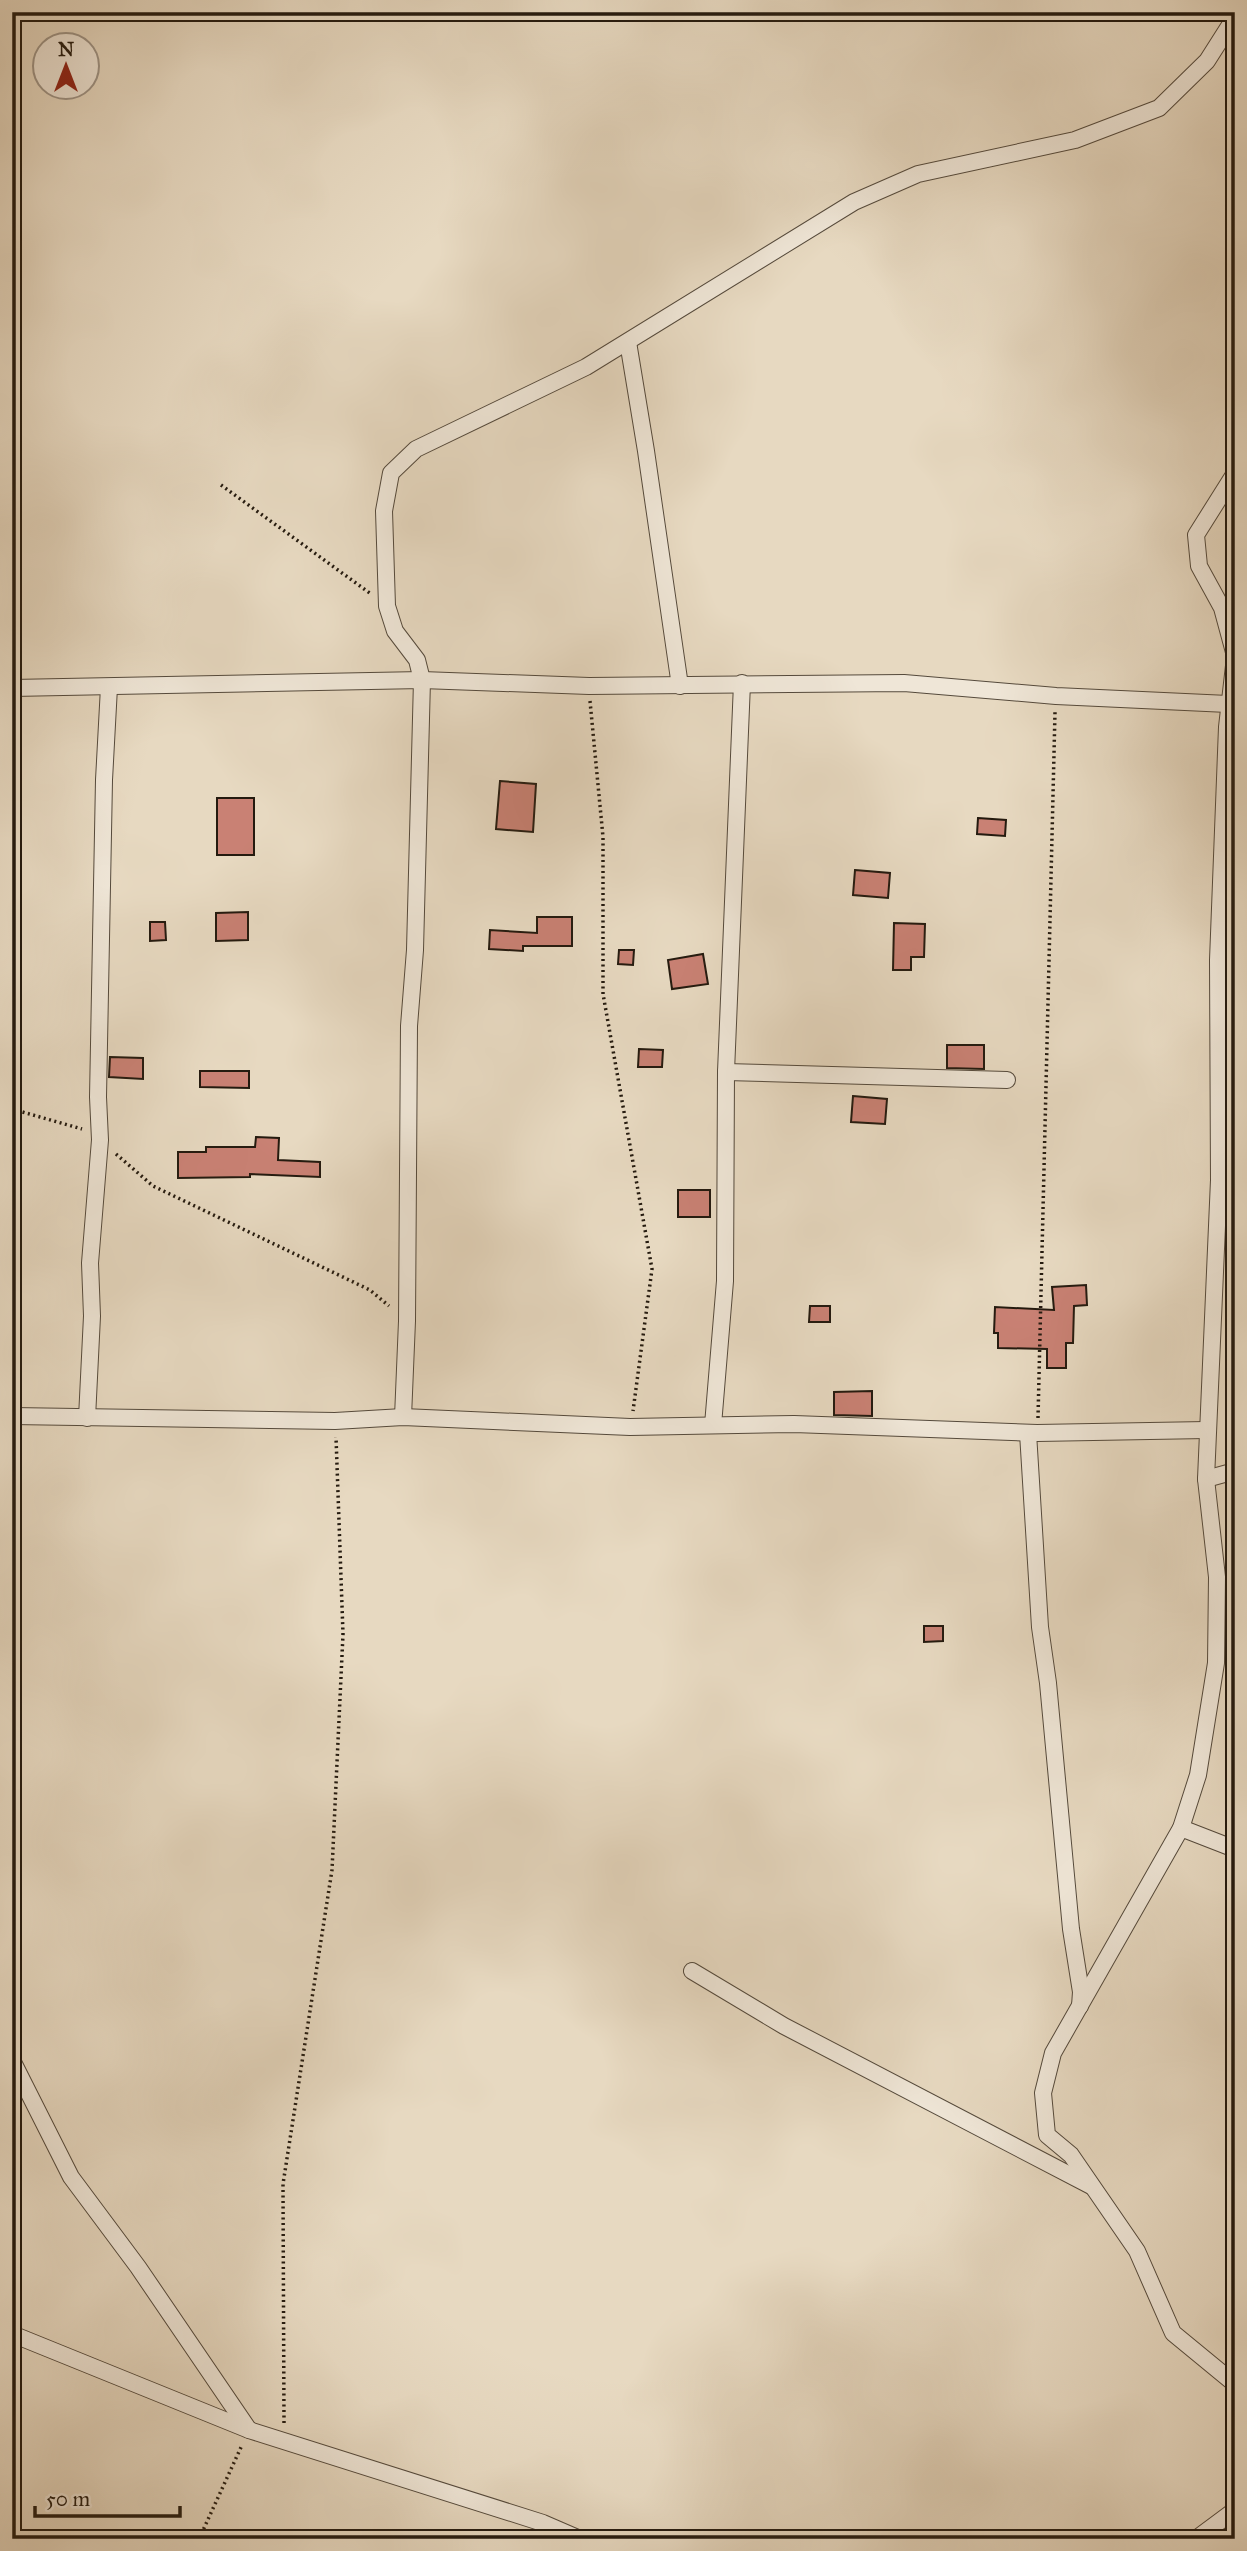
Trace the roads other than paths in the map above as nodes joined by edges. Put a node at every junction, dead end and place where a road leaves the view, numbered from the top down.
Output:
1 (1233, 26) edge
2 (628, 342) junction
3 (1235, 474) edge
4 (1235, 657) edge
5 (422, 680) junction
6 (743, 683) junction
7 (680, 686) junction
8 (109, 687) junction
9 (12, 688) edge
10 (1228, 704) junction
11 (1231, 727) edge
12 (726, 1072) junction
13 (1007, 1080) dead end
14 (1227, 1180) edge
15 (12, 1416) edge
16 (403, 1417) junction
17 (87, 1418) junction
18 (713, 1425) junction
19 (1206, 1430) junction
20 (1033, 1433) junction
21 (1235, 1471) edge
22 (1206, 1479) junction
23 (1181, 1828) junction
24 (1235, 1849) edge
25 (692, 1971) dead end
26 (1080, 2008) junction
27 (12, 2060) edge
28 (1096, 2189) junction
29 (12, 2334) edge
30 (1235, 2384) edge
31 (249, 2430) junction
32 (1235, 2510) edge
33 (580, 2539) edge
34 (1196, 2539) edge

1 - 2 street
2 - 5 street
2 - 7 street
3 - 4 street
4 - 10 street
5 - 7 street
5 - 8 street
5 - 16 street
6 - 7 street
6 - 10 street
6 - 12 street
8 - 9 street
8 - 17 street
10 - 11 street
11 - 14 street
12 - 13 street
12 - 18 street
14 - 19 street
15 - 17 street
16 - 17 street
16 - 18 street
18 - 20 street
19 - 20 street
19 - 22 street
20 - 26 street
21 - 22 street
22 - 23 street
23 - 24 street
23 - 26 street
25 - 28 street
26 - 28 street
27 - 31 street
28 - 30 street
29 - 31 street
31 - 33 street
32 - 34 street

